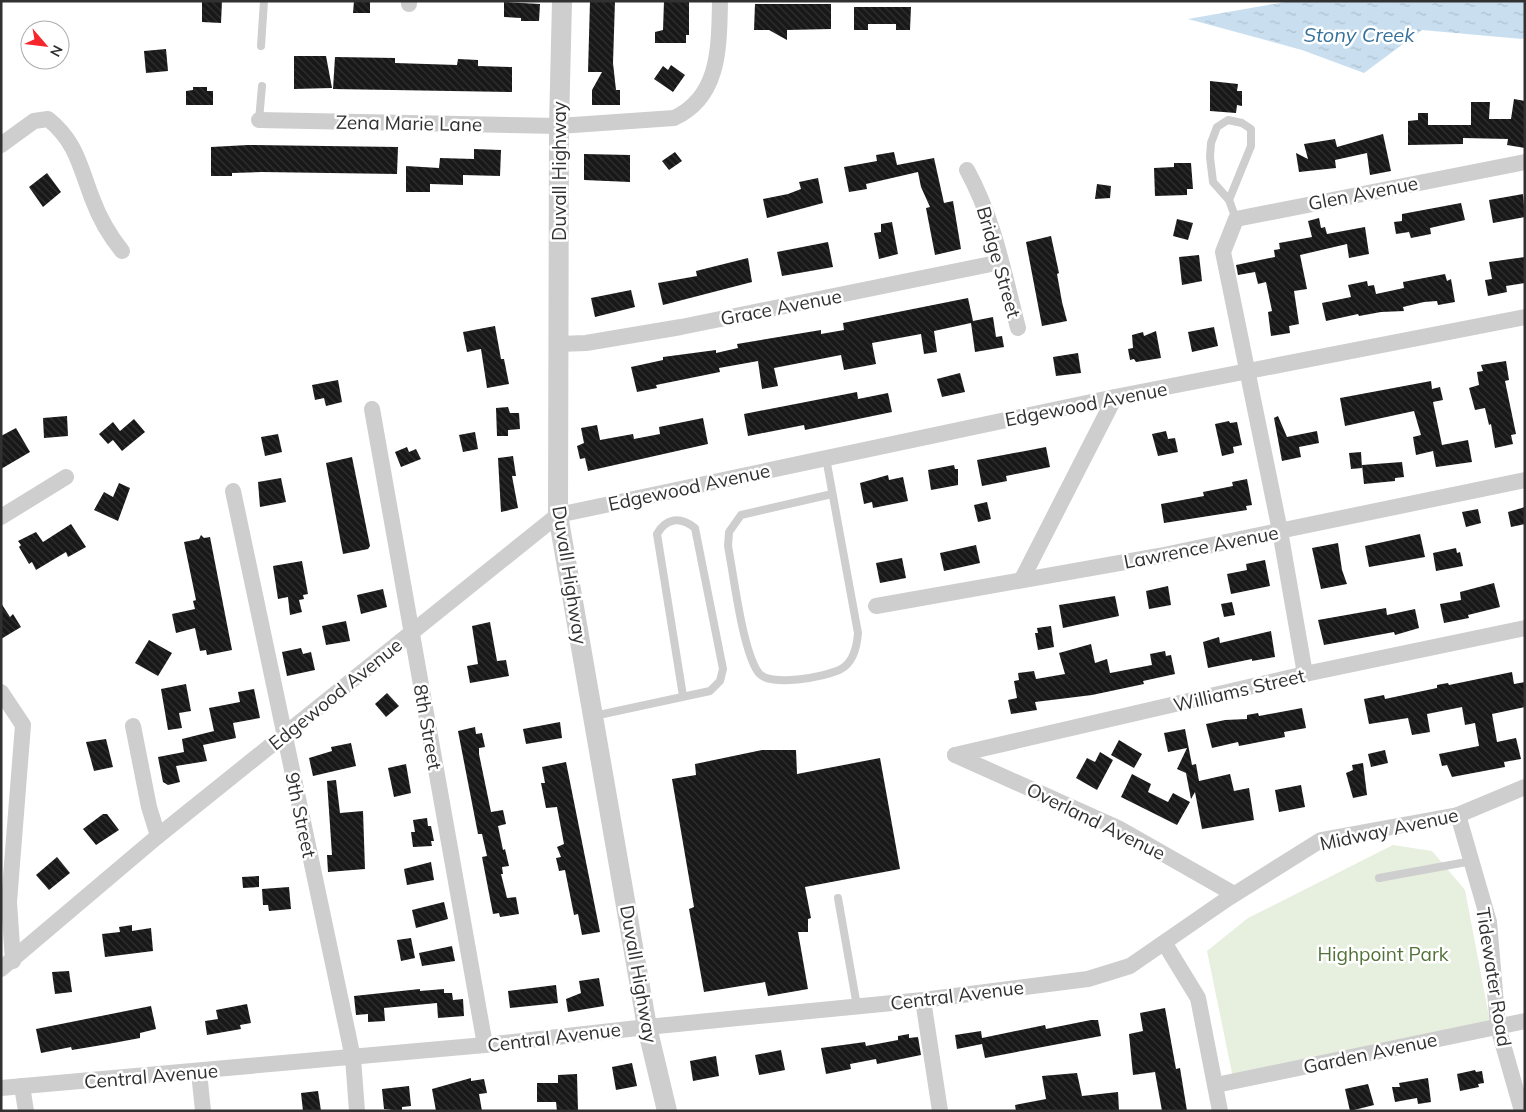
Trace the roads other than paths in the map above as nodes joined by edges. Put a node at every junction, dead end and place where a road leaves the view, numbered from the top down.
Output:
1 (264, 1) edge
2 (562, 1) edge
3 (720, 1) edge
4 (261, 46) dead end
5 (262, 86) dead end
6 (259, 120) joint
7 (559, 126) junction
8 (1, 145) edge
9 (1525, 162) edge
10 (967, 170) dead end
11 (1229, 200) junction
12 (1236, 219) junction
13 (122, 251) dead end
14 (1001, 262) junction
15 (1525, 317) edge
16 (1018, 328) dead end
17 (559, 344) junction
18 (1247, 372) junction
19 (1115, 396) junction
20 (372, 409) dead end
21 (826, 458) junction
22 (66, 477) dead end
23 (1525, 480) edge
24 (233, 491) dead end
25 (832, 494) junction
26 (558, 515) junction
27 (1, 518) edge
28 (1280, 531) junction
29 (1022, 579) junction
30 (876, 606) dead end
31 (1525, 628) edge
32 (410, 633) junction
33 (1305, 674) junction
34 (1, 692) edge
35 (683, 696) junction
36 (594, 716) junction
37 (133, 726) dead end
38 (284, 735) junction
39 (955, 755) joint
40 (1525, 787) edge
41 (1458, 815) junction
42 (158, 836) junction
43 (1472, 861) junction
44 (1379, 878) dead end
45 (1234, 894) junction
46 (838, 898) dead end
47 (1, 945) edge
48 (1162, 946) junction
49 (7, 965) edge
50 (923, 1000) junction
51 (857, 1006) junction
52 (1525, 1021) edge
53 (647, 1027) junction
54 (1498, 1027) junction
55 (485, 1045) junction
56 (353, 1058) junction
57 (199, 1072) junction
58 (1216, 1085) junction
59 (22, 1086) junction
60 (1, 1088) edge
61 (26, 1111) edge
62 (203, 1111) edge
63 (356, 1111) edge
64 (667, 1111) edge
65 (940, 1111) edge
66 (1220, 1111) edge
67 (1522, 1111) edge

1 - 4 lane
2 - 7 street, Duvall Highway
3 - 7 street, Zena Marie Lane
5 - 6 lane
6 - 7 street, Zena Marie Lane
7 - 17 street, Duvall Highway
8 - 13 street
9 - 12 street, Glen Avenue
10 - 14 street, Bridge Street
11 - 11 lane
11 - 12 lane
12 - 18 street
14 - 16 street, Bridge Street
14 - 17 street, Grace Avenue
15 - 18 street, Edgewood Avenue
17 - 26 street, Duvall Highway
18 - 19 street, Edgewood Avenue
18 - 28 street
19 - 21 street, Edgewood Avenue
19 - 29 street
20 - 32 street, 8th Street
21 - 25 lane
21 - 26 street, Edgewood Avenue
22 - 27 street
23 - 28 street, Lawrence Avenue
24 - 38 street, 9th Street
25 - 25 lane
26 - 32 street, Edgewood Avenue
26 - 36 street, Duvall Highway
28 - 29 street, Lawrence Avenue
28 - 33 street
29 - 30 street, Lawrence Avenue
31 - 33 street, Williams Street
32 - 38 street, Edgewood Avenue
32 - 55 street, 8th Street
33 - 39 street, Williams Street
34 - 49 street
35 - 35 lane
35 - 36 lane
36 - 53 street, Duvall Highway
37 - 42 street
38 - 42 street, Edgewood Avenue
38 - 56 street, 9th Street
39 - 45 street, Overland Avenue
40 - 41 street, Midway Avenue
41 - 43 street, Tidewater Road
41 - 45 street, Midway Avenue
42 - 49 street, Edgewood Avenue
43 - 44 lane
43 - 54 street, Tidewater Road
45 - 48 street, Midway Avenue
46 - 51 lane
47 - 49 street
48 - 50 street, Central Avenue
48 - 58 street
50 - 51 street, Central Avenue
50 - 65 street
51 - 53 street, Central Avenue
52 - 54 street, Garden Avenue
53 - 55 street, Central Avenue
53 - 64 street, Duvall Highway
54 - 58 street, Garden Avenue
54 - 67 street, Tidewater Road
55 - 56 street, Central Avenue
56 - 57 street, Central Avenue
56 - 63 street, 9th Street
57 - 59 street, Central Avenue
57 - 62 street
58 - 66 street
59 - 60 street, Central Avenue
59 - 61 street

